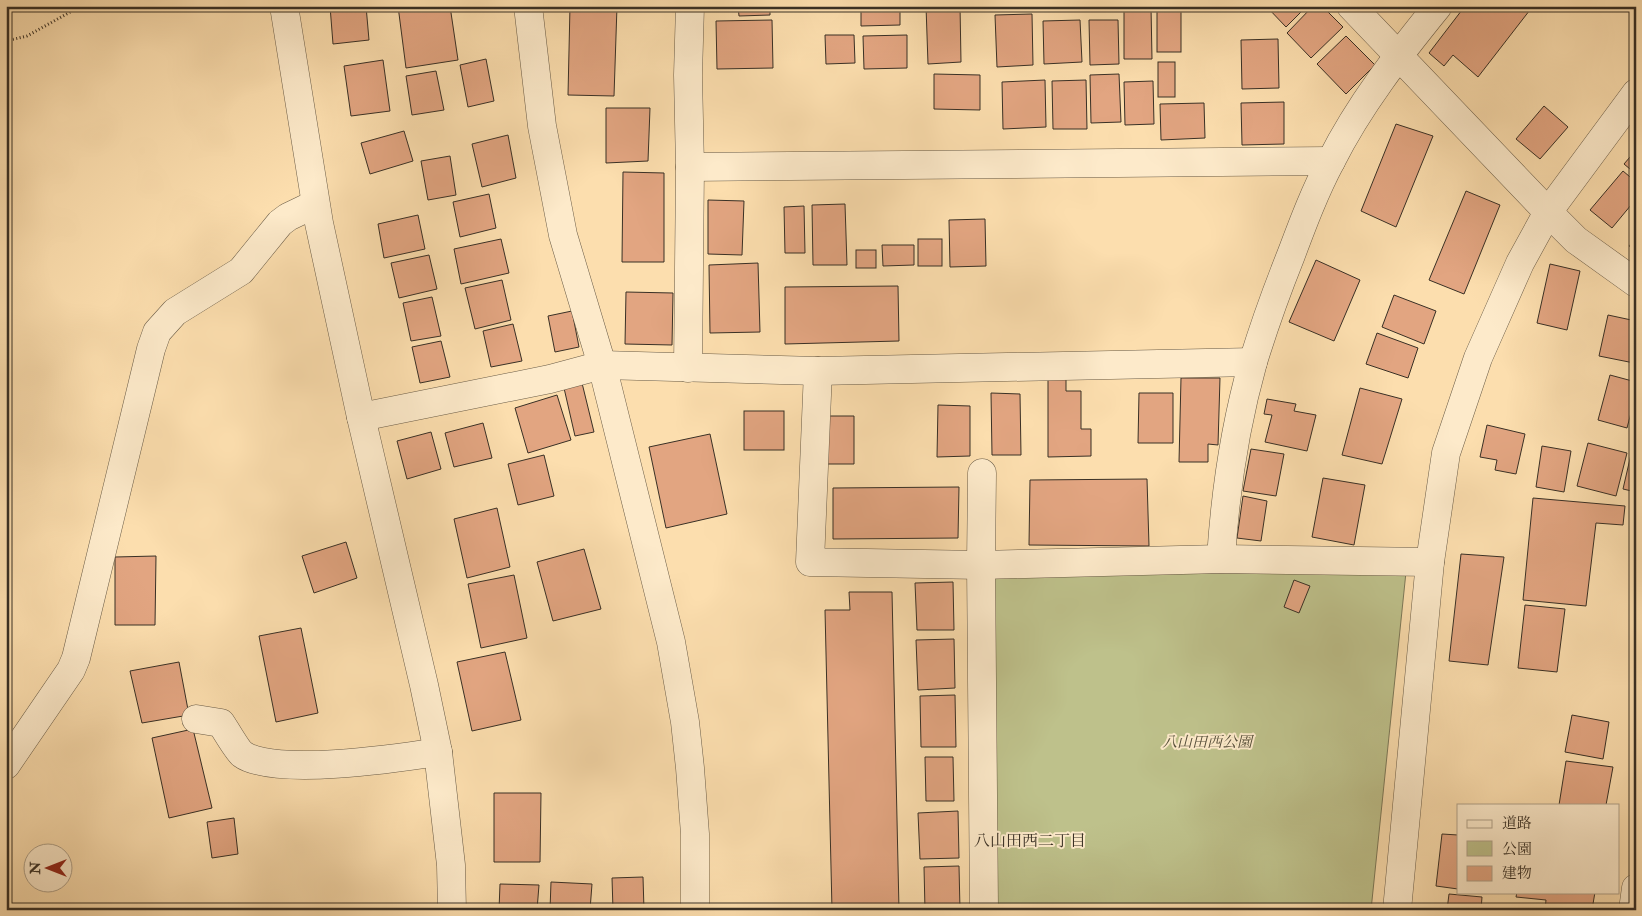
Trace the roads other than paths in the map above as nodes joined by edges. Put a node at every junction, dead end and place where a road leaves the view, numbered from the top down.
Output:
1 (284, 6) edge
2 (528, 6) edge
3 (690, 6) edge
4 (1351, 6) edge
5 (1438, 6) edge
6 (1397, 56) junction
7 (1636, 93) edge
8 (1331, 161) junction
9 (690, 167) junction
10 (315, 204) junction
11 (1548, 212) junction
12 (1636, 283) edge
13 (1253, 362) junction
14 (602, 365) junction
15 (688, 368) junction
16 (818, 371) junction
17 (361, 417) junction
18 (982, 474) dead end
19 (1221, 559) junction
20 (1430, 562) junction
21 (981, 564) junction
22 (196, 718) dead end
23 (438, 752) junction
24 (6, 765) edge
25 (1636, 888) edge
26 (452, 910) edge
27 (695, 910) edge
28 (984, 910) edge
29 (1397, 910) edge
30 (1633, 910) edge

1 - 10 street
2 - 14 street
3 - 9 street
4 - 6 street
5 - 6 street
6 - 8 street
6 - 11 street
7 - 11 street
8 - 9 street
8 - 13 street
9 - 15 street
10 - 17 street
10 - 24 street
11 - 12 street
11 - 20 street
13 - 16 street
13 - 19 street
14 - 15 street
14 - 17 street
14 - 27 street
15 - 16 street
16 - 21 street
17 - 23 street
18 - 21 street
19 - 20 street
19 - 21 street
20 - 29 street
21 - 28 street
22 - 23 street
23 - 26 street
25 - 30 street

